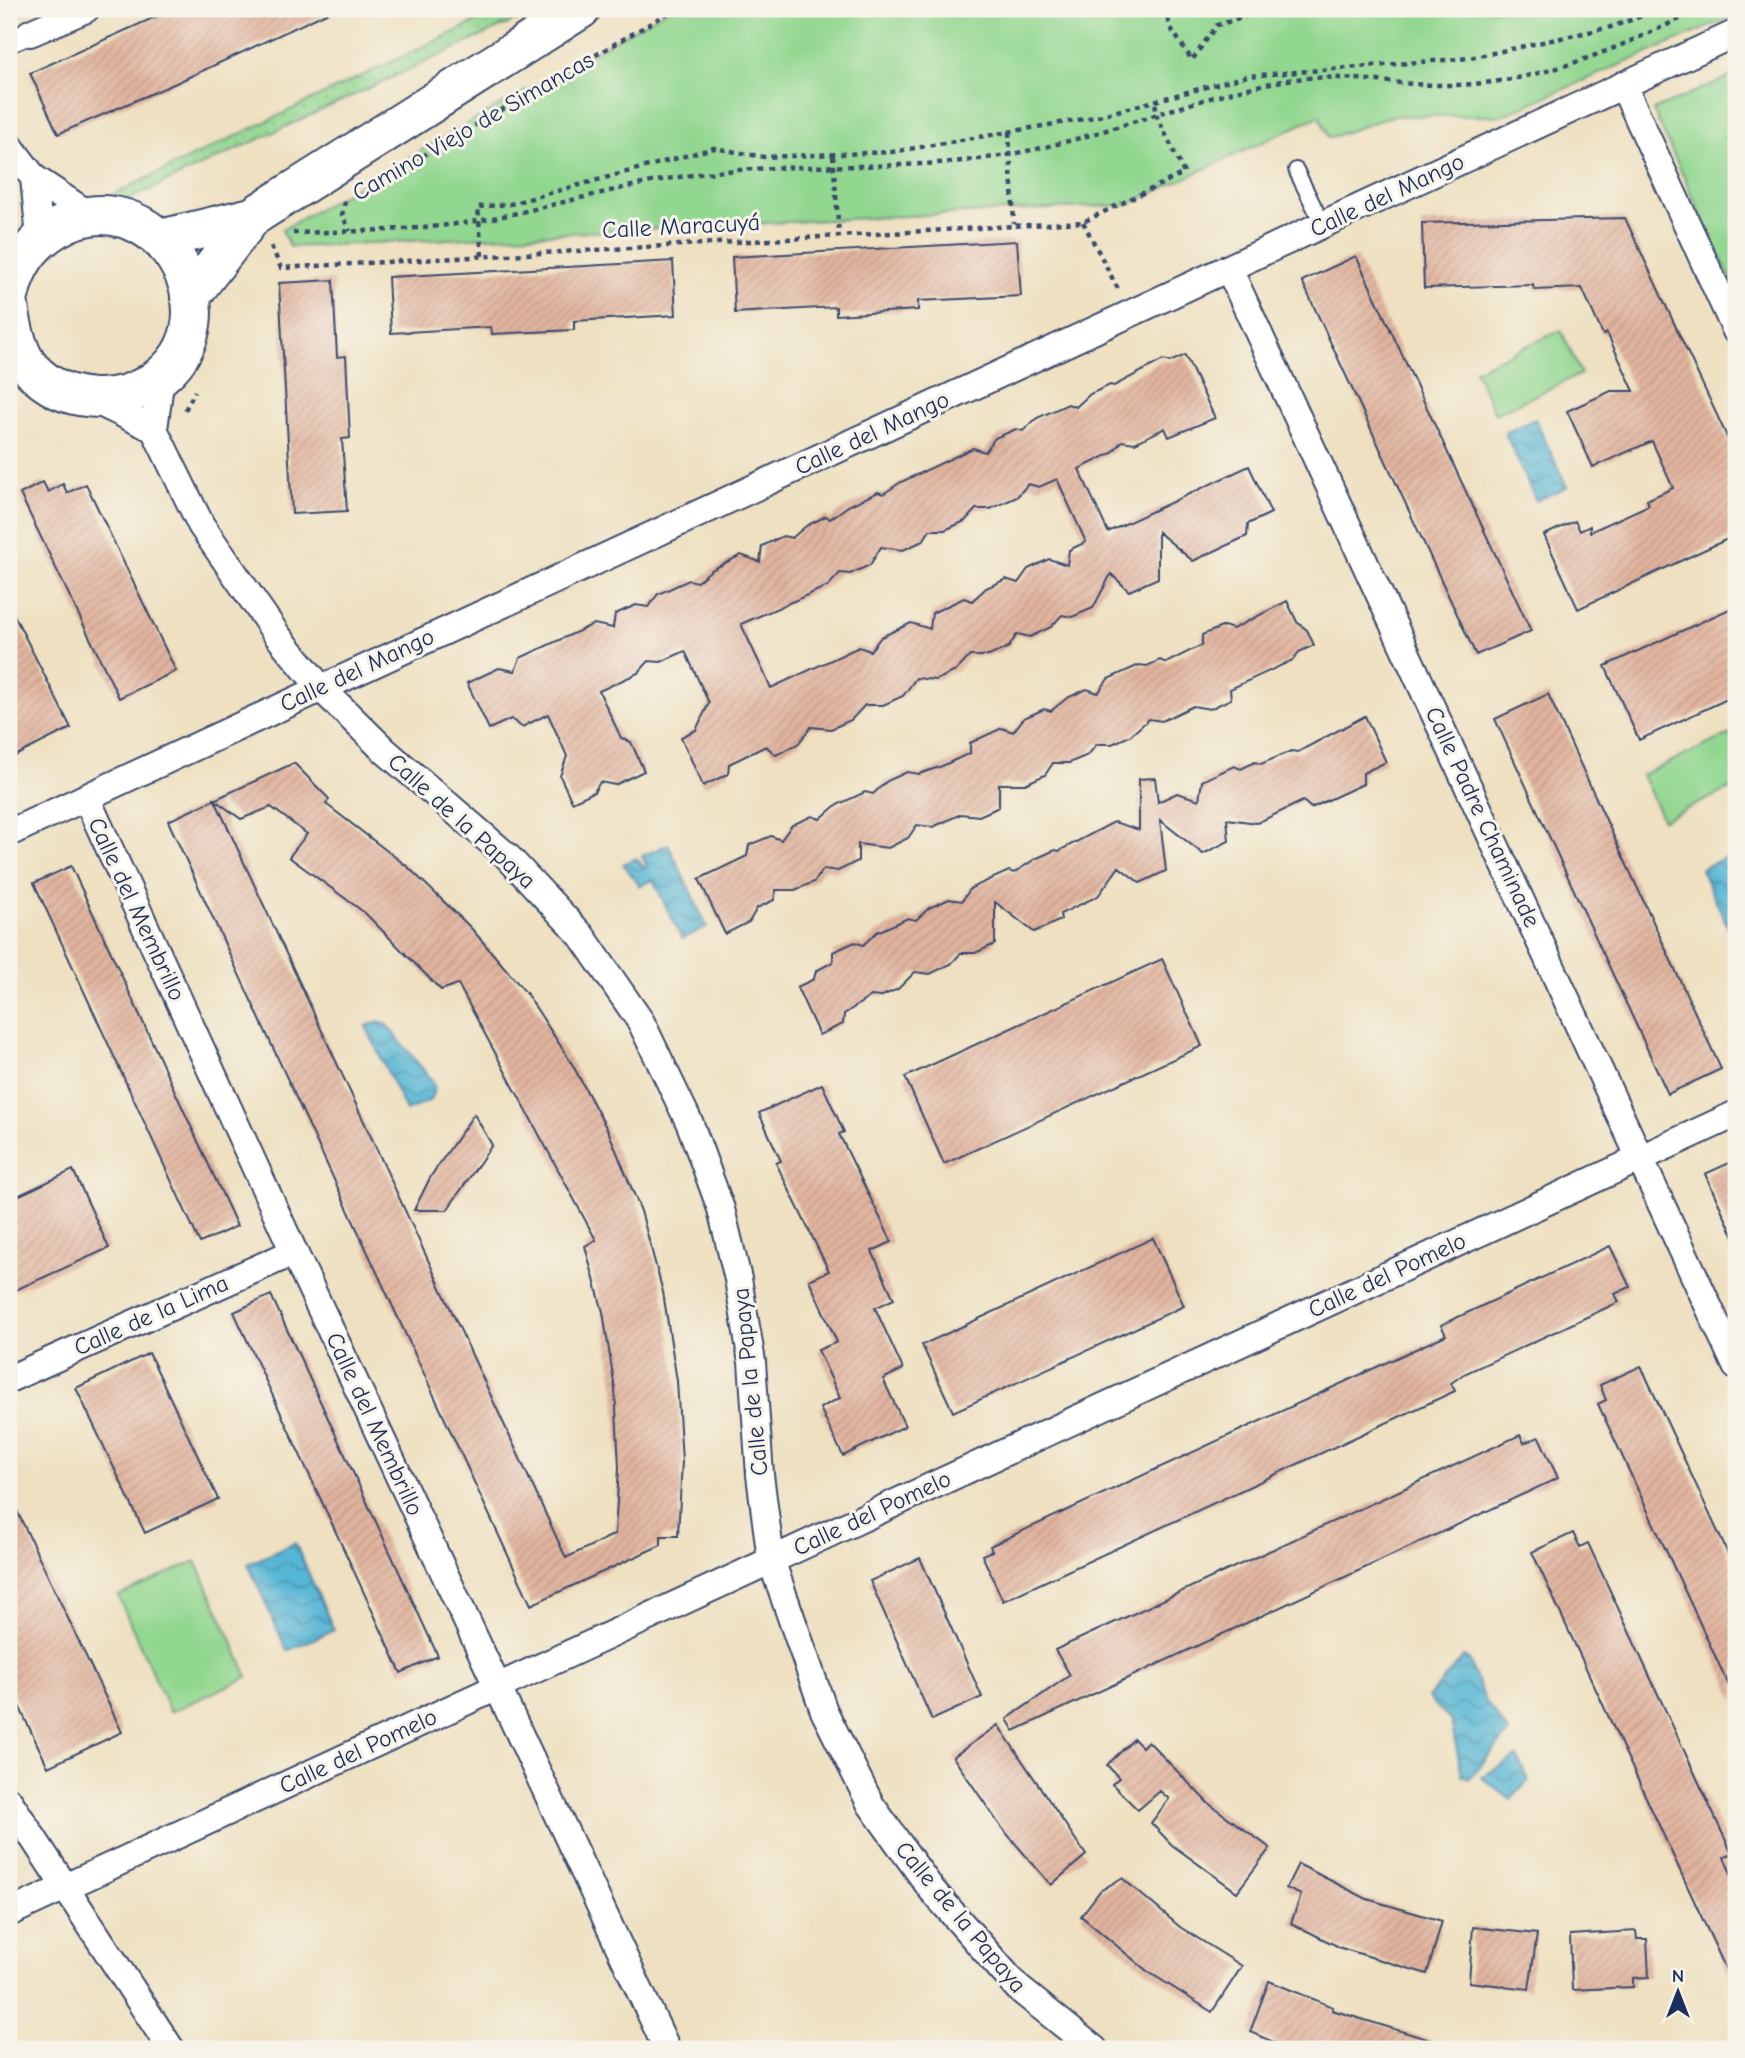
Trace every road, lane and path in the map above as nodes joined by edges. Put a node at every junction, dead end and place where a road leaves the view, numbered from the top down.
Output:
1 (86, 9) edge
2 (581, 9) edge
3 (675, 9) edge
4 (1165, 9) edge
5 (1258, 9) edge
6 (1662, 9) edge
7 (1701, 9) edge
8 (1736, 33) edge
9 (20, 38) edge
10 (1623, 85) junction
11 (1155, 101) junction
12 (1157, 116) junction
13 (1009, 132) junction
14 (9, 145) edge
15 (833, 155) junction
16 (1011, 155) junction
17 (834, 167) junction
18 (1296, 170) dead end
19 (34, 178) junction
20 (378, 181) dead end
21 (356, 194) dead end
22 (345, 201) junction
23 (334, 207) dead end
24 (91, 216) junction
25 (480, 220) junction
26 (1083, 222) junction
27 (1014, 224) junction
28 (1323, 225) junction
29 (300, 227) dead end
30 (350, 231) junction
31 (267, 233) junction
32 (839, 235) junction
33 (40, 238) junction
34 (161, 239) junction
35 (482, 256) junction
36 (281, 268) dead end
37 (1228, 269) junction
38 (1172, 295) junction
39 (9, 297) edge
40 (190, 297) junction
41 (9, 306) edge
42 (1736, 331) edge
43 (19, 369) edge
44 (161, 376) junction
45 (91, 399) junction
46 (154, 429) junction
47 (320, 687) junction
48 (86, 797) junction
49 (9, 833) edge
50 (1736, 1114) edge
51 (1641, 1157) junction
52 (294, 1252) junction
53 (1736, 1366) edge
54 (9, 1379) edge
55 (771, 1560) junction
56 (499, 1686) junction
57 (9, 1801) edge
58 (65, 1887) junction
59 (9, 1913) edge
60 (171, 2049) edge
61 (667, 2049) edge
62 (1094, 2049) edge

1 - 9 street
2 - 31 main road, Camino Viejo de Simancas
3 - 20 path, Camino Viejo de Simancas
4 - 5 path
6 - 11 path
7 - 12 path
8 - 10 street, Calle del Mango
10 - 28 street, Calle del Mango
10 - 42 street
11 - 12 path
11 - 13 path
12 - 16 path
12 - 26 path
13 - 15 path
13 - 16 path
14 - 19 street
15 - 17 path
15 - 25 path
16 - 17 path
16 - 27 path
17 - 25 path
17 - 32 path
18 - 28 lane
19 - 24 street
19 - 33 street
21 - 22 path, Camino Viejo de Simancas
22 - 23 path, Camino Viejo de Simancas
22 - 30 path
24 - 33 main road
24 - 34 main road
25 - 30 path
25 - 35 path
26 - 27 path, Calle Maracuyá
26 - 38 path
27 - 32 path, Calle Maracuyá
28 - 37 street, Calle del Mango
29 - 30 path
31 - 34 main road, Camino Viejo de Simancas
31 - 40 main road, Camino Viejo de Simancas
32 - 35 path, Calle Maracuyá
33 - 39 main road
34 - 40 main road
35 - 36 path, Calle Maracuyá
37 - 38 street, Calle del Mango
37 - 51 street, Calle Padre Chaminade
38 - 47 street, Calle del Mango
40 - 44 main road
41 - 43 main road
43 - 45 main road
44 - 45 main road
44 - 46 street
45 - 46 street
46 - 47 street, Calle de la Papaya
47 - 48 street, Calle del Mango
47 - 55 street, Calle de la Papaya
48 - 49 street, Calle del Mango
48 - 52 street, Calle del Membrillo
50 - 51 street, Calle del Pomelo
51 - 53 street, Calle Padre Chaminade
51 - 55 street, Calle del Pomelo
52 - 54 street, Calle de la Lima
52 - 56 street, Calle del Membrillo
55 - 56 street, Calle del Pomelo
55 - 62 street, Calle de la Papaya
56 - 58 street, Calle del Pomelo
56 - 61 street, Calle del Membrillo
57 - 58 street
58 - 59 street, Calle del Pomelo
58 - 60 street

